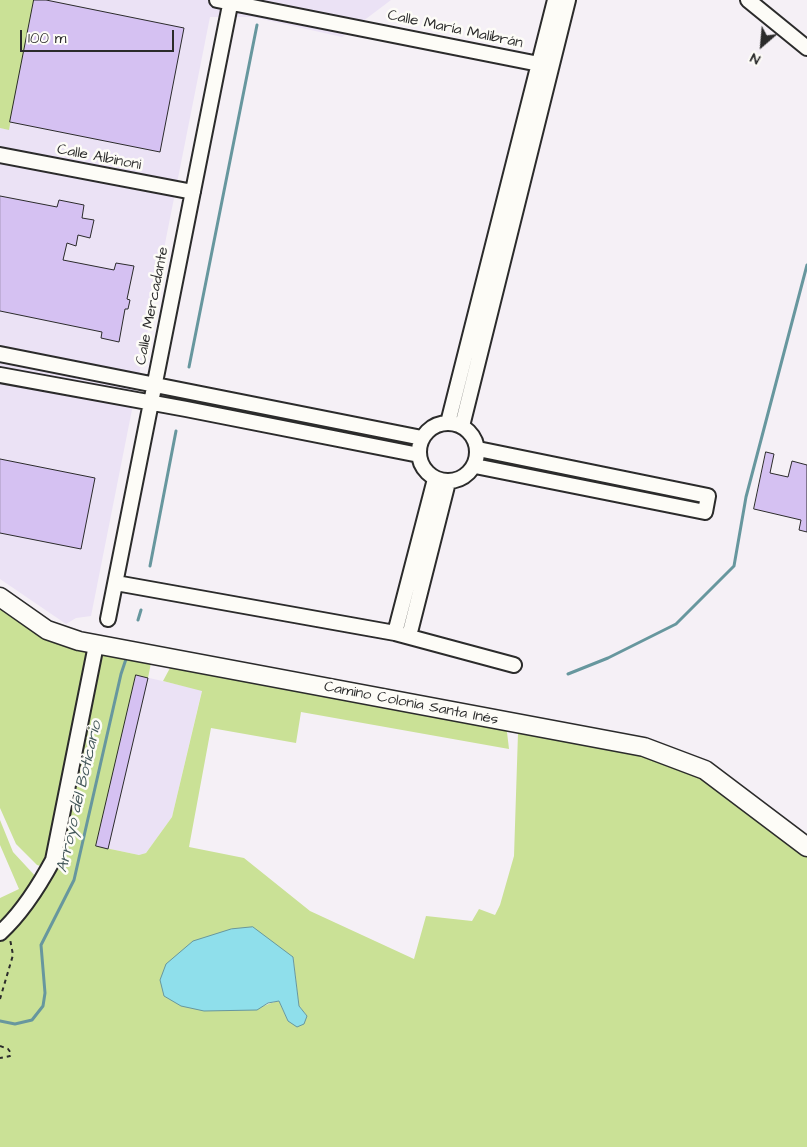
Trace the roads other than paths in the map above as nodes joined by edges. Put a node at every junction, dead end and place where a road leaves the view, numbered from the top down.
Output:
1 (555, 0) edge
2 (568, 0) edge
3 (748, 0) edge
4 (762, 0) edge
5 (226, 1) edge
6 (807, 37) edge
7 (807, 48) edge
8 (539, 64) junction
9 (0, 155) edge
10 (192, 192) junction
11 (0, 354) edge
12 (0, 375) edge
13 (154, 386) junction
14 (150, 403) junction
15 (448, 423) junction
16 (462, 426) junction
17 (422, 438) junction
18 (478, 449) junction
19 (419, 455) junction
20 (475, 466) junction
21 (441, 480) junction
22 (116, 583) junction
23 (0, 597) edge
24 (108, 619) dead end
25 (395, 632) junction
26 (409, 636) junction
27 (96, 645) junction
28 (514, 665) dead end
29 (807, 846) edge
30 (0, 933) edge

1 - 8 street
2 - 16 street
3 - 7 street
4 - 6 street
5 - 8 street, Calle María Malibrán
5 - 10 street, Calle Mercadante
8 - 15 street
9 - 10 street, Calle Albinoni
10 - 13 street, Calle Mercadante
11 - 13 street
12 - 14 street
13 - 14 street, Calle Mercadante
13 - 17 street
14 - 19 street
14 - 22 street, Calle Mercadante
15 - 16 street
15 - 17 street
16 - 18 street
17 - 19 street
18 - 20 street
18 - 20 street
19 - 21 street
20 - 21 street
21 - 25 street
21 - 26 street
22 - 24 street, Calle Mercadante
22 - 25 street
23 - 27 main road, Camino Colonia Santa Inés
25 - 26 street
26 - 28 street
27 - 29 main road, Camino Colonia Santa Inés
27 - 30 street

